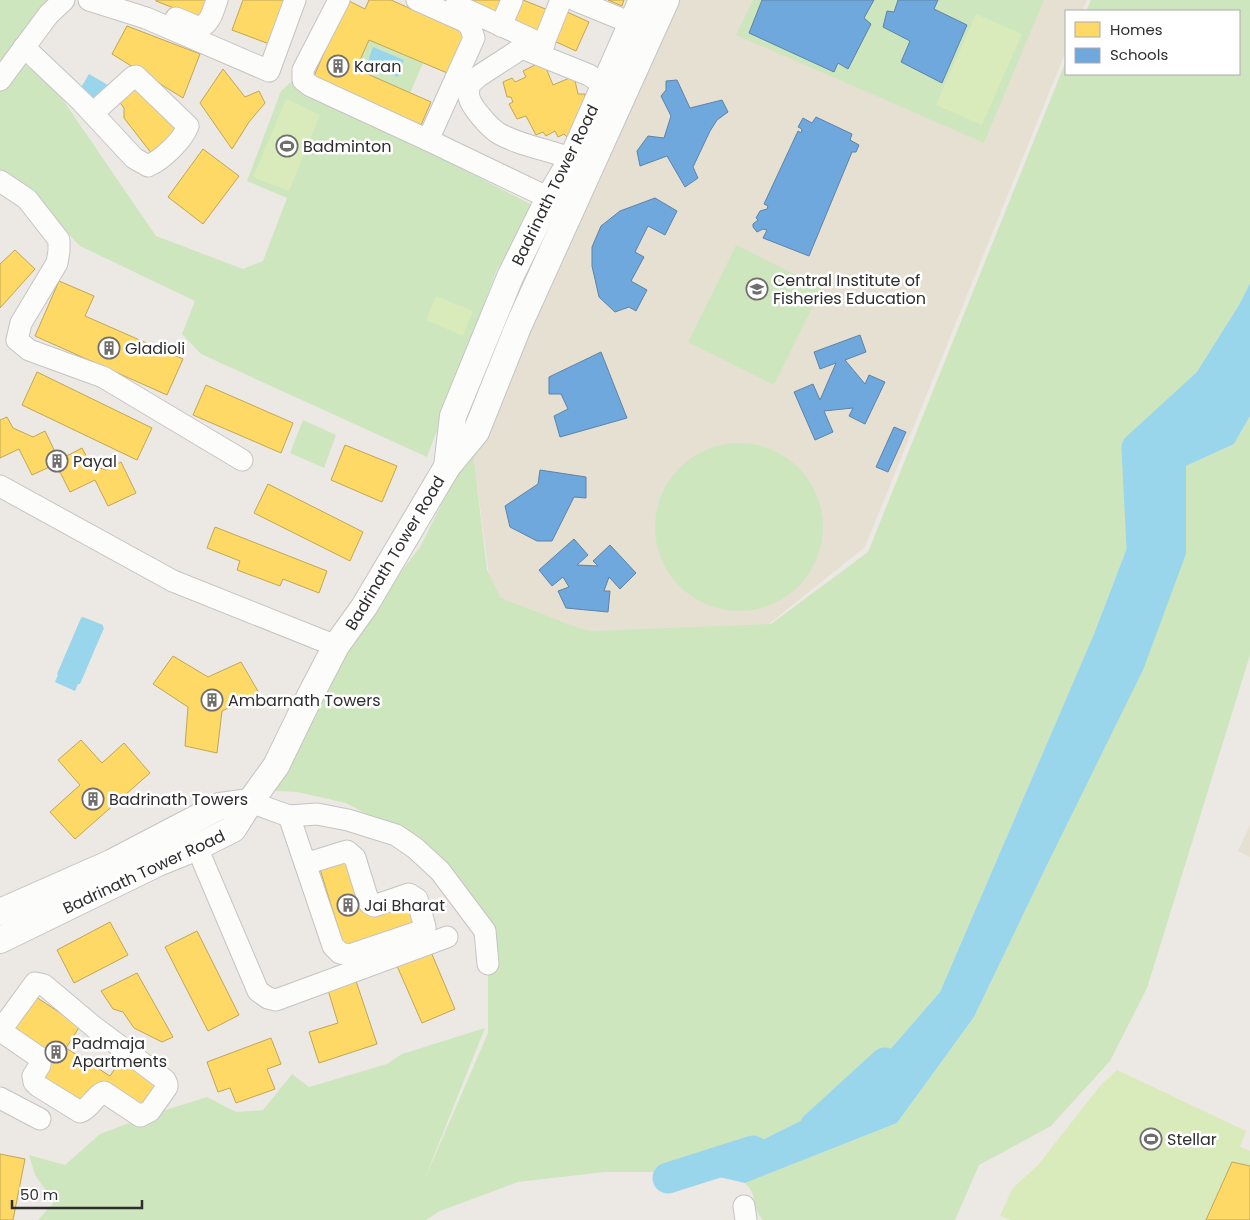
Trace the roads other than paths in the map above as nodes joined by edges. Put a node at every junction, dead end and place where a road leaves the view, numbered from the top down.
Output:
1 (64, 0) edge
2 (89, 0) edge
3 (218, 0) edge
4 (232, 0) edge
5 (296, 0) edge
6 (339, 0) edge
7 (417, 0) edge
8 (512, 0) edge
9 (561, 0) edge
10 (575, 0) edge
11 (642, 0) edge
12 (666, 0) edge
13 (136, 1) edge
14 (455, 2) edge
15 (631, 24) junction
16 (501, 26) junction
17 (543, 45) junction
18 (24, 47) junction
19 (213, 47) junction
20 (600, 78) junction
21 (0, 80) edge
22 (93, 113) dead end
23 (428, 140) junction
24 (565, 156) junction
25 (0, 181) edge
26 (549, 198) junction
27 (242, 460) dead end
28 (447, 467) junction
29 (0, 486) edge
30 (336, 646) junction
31 (250, 802) junction
32 (289, 816) junction
33 (195, 848) junction
34 (305, 864) junction
35 (0, 912) edge
36 (447, 938) dead end
37 (0, 940) edge
38 (488, 964) dead end
39 (1, 1026) edge
40 (0, 1098) edge
41 (40, 1119) dead end

1 - 18 street
2 - 19 street
3 - 13 street
4 - 19 street
5 - 19 street
6 - 23 street
7 - 23 street
8 - 16 street
9 - 17 street
10 - 15 street
11 - 15 street, Badrinath Tower Road
12 - 28 street
14 - 16 street
15 - 20 street, Badrinath Tower Road
16 - 17 street
17 - 20 street
18 - 21 street
18 - 22 street
20 - 24 street, Badrinath Tower Road
20 - 24 street
23 - 26 street
24 - 26 street, Badrinath Tower Road
25 - 27 street
26 - 28 street, Badrinath Tower Road
28 - 30 street, Badrinath Tower Road
29 - 30 street
30 - 31 street, Badrinath Tower Road
31 - 32 street
31 - 33 street, Badrinath Tower Road
31 - 35 street
32 - 34 street
32 - 38 street
33 - 36 street
33 - 37 street, Badrinath Tower Road
34 - 34 street
39 - 39 street
40 - 41 street

